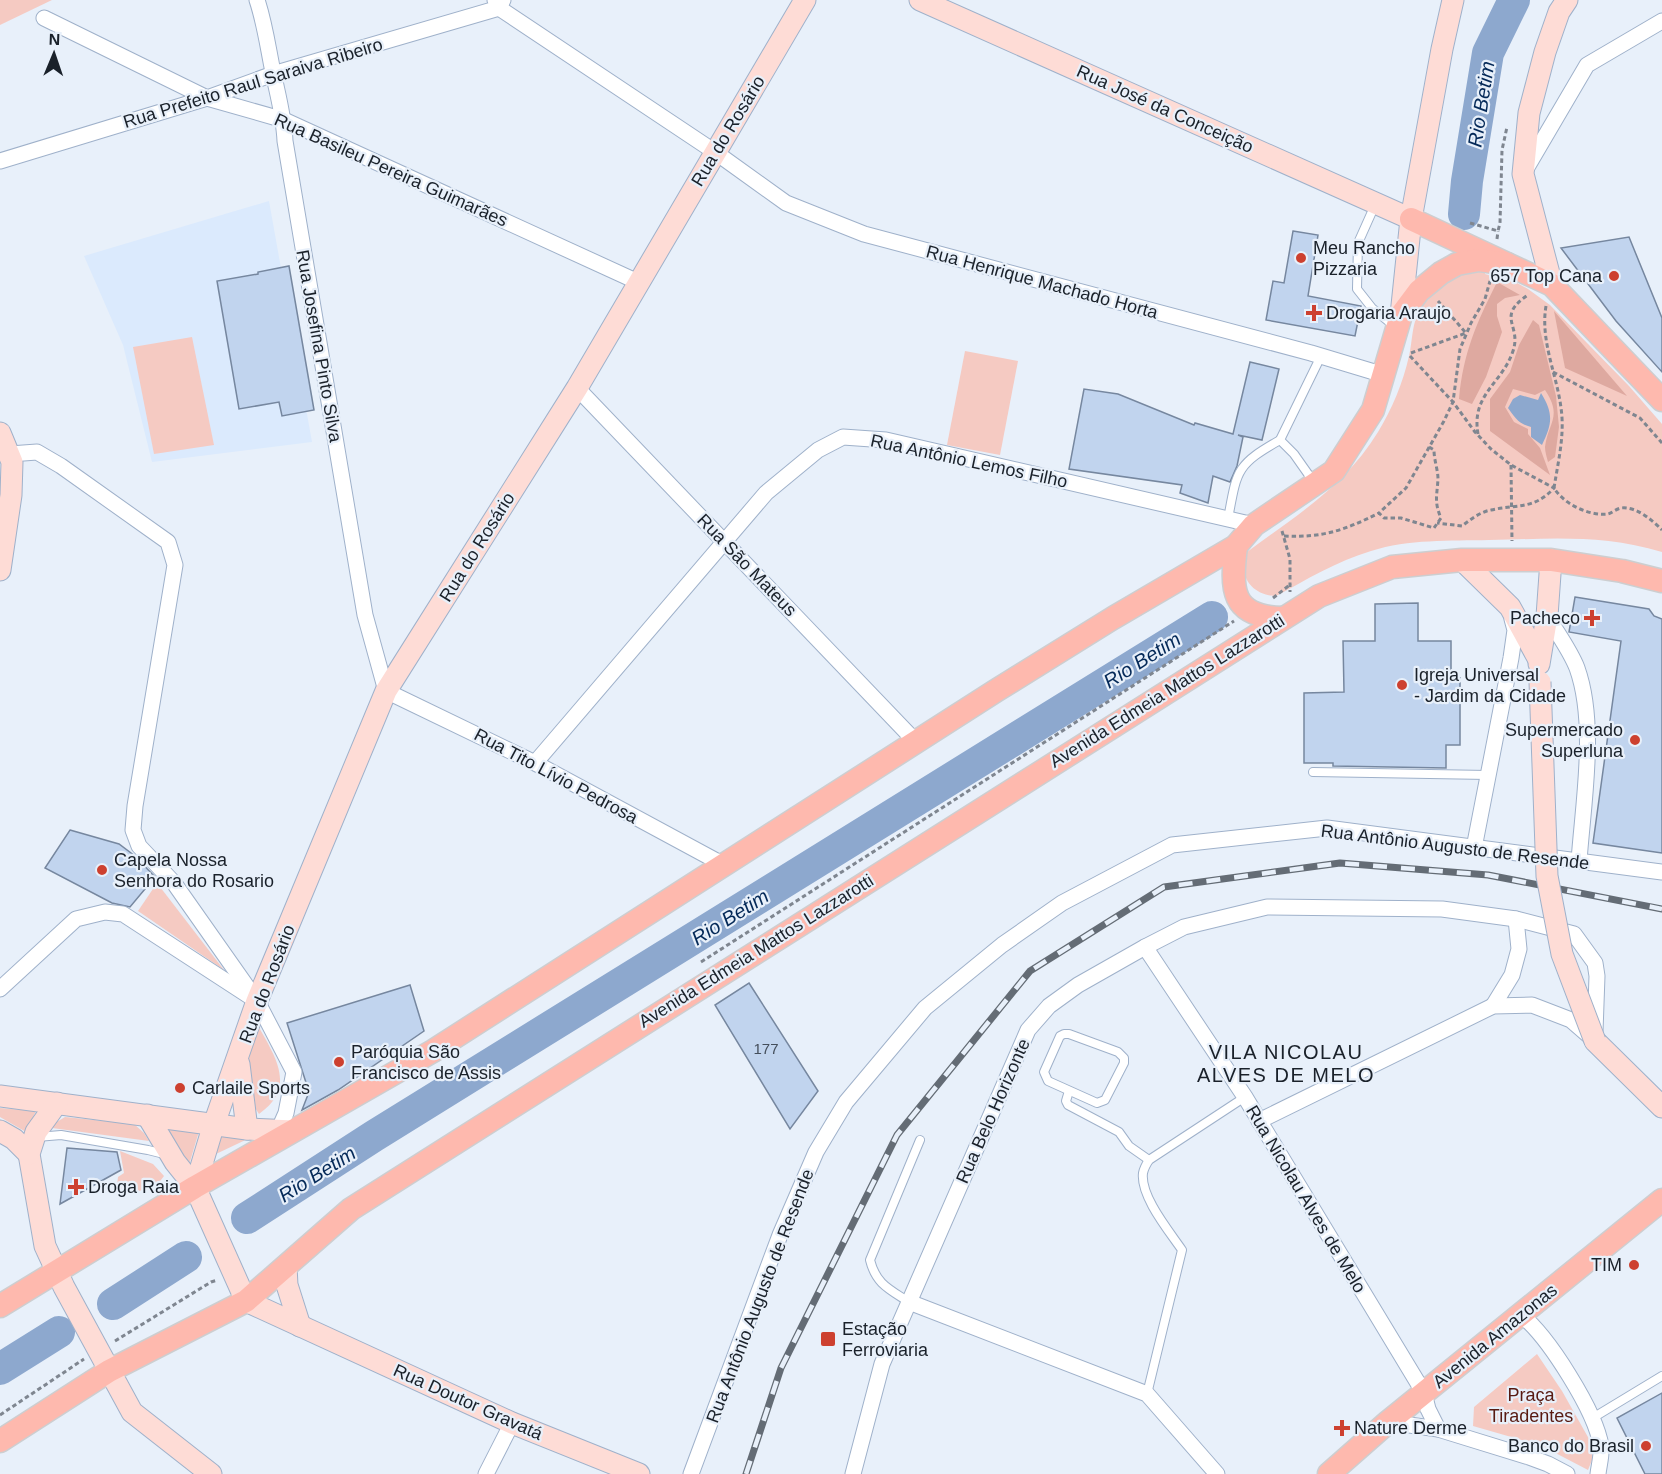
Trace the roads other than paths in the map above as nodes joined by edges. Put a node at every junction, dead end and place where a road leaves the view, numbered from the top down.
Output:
1 (257, 0) edge
2 (805, 0) edge
3 (920, 0) edge
4 (1454, 0) edge
5 (1567, 0) edge
6 (499, 3) edge
7 (44, 18) dead end
8 (1662, 21) edge
9 (273, 74) junction
10 (207, 98) junction
11 (284, 120) junction
12 (715, 153) junction
13 (0, 161) edge
14 (1522, 174) junction
15 (1375, 203) junction
16 (1410, 219) junction
17 (1498, 262) junction
18 (638, 282) junction
19 (1543, 287) junction
20 (1403, 330) junction
21 (1321, 356) junction
22 (1384, 375) junction
23 (577, 388) junction
24 (1662, 400) edge
25 (0, 433) edge
26 (1280, 440) junction
27 (10, 454) junction
28 (1315, 484) junction
29 (1228, 519) junction
30 (1263, 519) junction
31 (725, 542) junction
32 (1236, 546) junction
33 (1462, 560) junction
34 (1551, 560) junction
35 (0, 570) edge
36 (1662, 580) edge
37 (1510, 607) junction
38 (1286, 616) junction
39 (1547, 616) junction
40 (1539, 660) junction
41 (386, 691) junction
42 (916, 742) junction
43 (535, 763) junction
44 (1313, 772) dead end
45 (1488, 775) junction
46 (1474, 848) junction
47 (1579, 861) junction
48 (724, 866) junction
49 (1662, 872) edge
50 (1516, 919) junction
51 (1145, 947) junction
52 (0, 989) edge
53 (257, 1001) junction
54 (1493, 1006) junction
55 (1595, 1041) junction
56 (238, 1059) junction
57 (1069, 1091) junction
58 (0, 1096) edge
59 (1245, 1097) junction
60 (57, 1103) junction
61 (1662, 1107) edge
62 (147, 1115) junction
63 (1259, 1121) junction
64 (214, 1125) junction
65 (247, 1129) junction
66 (0, 1131) edge
67 (286, 1131) junction
68 (920, 1140) dead end
69 (32, 1146) junction
70 (1149, 1160) junction
71 (175, 1162) junction
72 (195, 1187) junction
73 (1662, 1200) edge
74 (286, 1266) junction
75 (56, 1270) junction
76 (246, 1301) junction
77 (909, 1302) junction
78 (0, 1306) edge
79 (1521, 1315) junction
80 (300, 1326) junction
81 (109, 1371) junction
82 (1662, 1376) edge
83 (1424, 1393) junction
84 (1147, 1394) junction
85 (1591, 1419) junction
86 (1388, 1422) junction
87 (512, 1423) junction
88 (1438, 1429) junction
89 (0, 1441) edge
90 (211, 1474) edge
91 (486, 1474) edge
92 (639, 1474) edge
93 (692, 1474) edge
94 (853, 1474) edge
95 (1217, 1474) edge
96 (1329, 1474) edge
97 (1567, 1474) edge
98 (1598, 1474) edge

1 - 9 street, Rua Josefina Pinto Silva
2 - 12 street, Rua do Rosário
3 - 15 street, Rua José da Conceição
4 - 16 street
5 - 14 street
6 - 9 street, Rua Prefeito Raul Saraiva Ribeiro
6 - 12 street, Rua Henrique Machado Horta
7 - 10 street, Rua Basileu Pereira Guimarães
8 - 14 street
9 - 10 street, Rua Prefeito Raul Saraiva Ribeiro
9 - 11 street, Rua Josefina Pinto Silva
10 - 11 street, Rua Basileu Pereira Guimarães
10 - 13 street, Rua Prefeito Raul Saraiva Ribeiro
11 - 18 street, Rua Basileu Pereira Guimarães
11 - 41 street, Rua Josefina Pinto Silva
12 - 18 street, Rua do Rosário
12 - 21 street, Rua Henrique Machado Horta
14 - 19 street
15 - 16 street, Rua José da Conceição
15 - 20 lane
16 - 17 main road
16 - 20 street
17 - 19 main road
17 - 20 main road
18 - 23 street, Rua do Rosário
19 - 24 main road
20 - 22 main road
21 - 22 street, Rua Henrique Machado Horta
21 - 26 lane
22 - 28 main road
23 - 31 street, Rua São Mateus
23 - 41 street, Rua do Rosário
25 - 27 street
26 - 28 lane
26 - 29 lane
27 - 35 street
27 - 53 street
28 - 30 main road
29 - 30 street, Rua Antônio Lemos Filho
29 - 31 street, Rua Antônio Lemos Filho
30 - 32 main road
31 - 42 street, Rua São Mateus
31 - 43 street, Rua Antônio Lemos Filho
32 - 38 main road
32 - 42 main road
33 - 34 main road, Avenida Edmeia Mattos Lazzarotti
33 - 37 street
33 - 38 main road, Avenida Edmeia Mattos Lazzarotti
34 - 36 main road, Avenida Edmeia Mattos Lazzarotti
34 - 39 street
37 - 40 street
37 - 45 street
38 - 74 main road, Avenida Edmeia Mattos Lazzarotti
39 - 40 street
39 - 47 street
40 - 55 street, bridge
41 - 43 street, Rua Tito Lívio Pedrosa
41 - 53 street, Rua do Rosário
42 - 48 main road
43 - 48 street, Rua Tito Lívio Pedrosa
44 - 45 lane
45 - 46 street
46 - 47 street, Rua Antônio Augusto de Resende
46 - 93 street, Rua Antônio Augusto de Resende
47 - 49 street, Rua Antônio Augusto de Resende
48 - 67 main road
50 - 51 street, Rua Belo Horizonte
50 - 54 street
50 - 55 street, Rua Belo Horizonte
51 - 59 street, Rua Nicolau Alves de Melo
51 - 77 street, Rua Belo Horizonte
52 - 53 street
53 - 56 street, Rua do Rosário
53 - 67 street
54 - 55 street
54 - 63 street
55 - 61 street
56 - 64 street, Rua do Rosário
56 - 65 street
57 - 57 lane
57 - 70 lane
58 - 60 street
59 - 63 street, Rua Nicolau Alves de Melo
59 - 70 lane
60 - 62 street
60 - 69 street
62 - 64 street
62 - 71 street
63 - 83 street, Rua Nicolau Alves de Melo
64 - 65 street
64 - 72 street, Rua do Rosário
65 - 67 street
66 - 69 street
67 - 72 main road
68 - 77 lane
69 - 71 lane
69 - 75 street
70 - 84 lane
71 - 72 street
72 - 75 main road
72 - 76 street
73 - 79 main road, Avenida Amazonas
74 - 76 main road, Avenida Edmeia Mattos Lazzarotti
74 - 80 street
75 - 78 main road
75 - 81 street
76 - 80 street, Rua Doutor Gravatá
76 - 81 main road, Avenida Edmeia Mattos Lazzarotti
77 - 84 street
77 - 94 street, Rua Belo Horizonte
79 - 83 main road, Avenida Amazonas
79 - 85 street
80 - 87 street, Rua Doutor Gravatá
81 - 89 main road, Avenida Edmeia Mattos Lazzarotti
81 - 90 street
82 - 85 lane
83 - 86 main road, Avenida Amazonas
83 - 88 street, Rua Nicolau Alves de Melo
84 - 95 street
85 - 98 street
86 - 88 street
86 - 96 main road, Avenida Amazonas
87 - 91 street
87 - 92 street, Rua Doutor Gravatá
88 - 97 street

